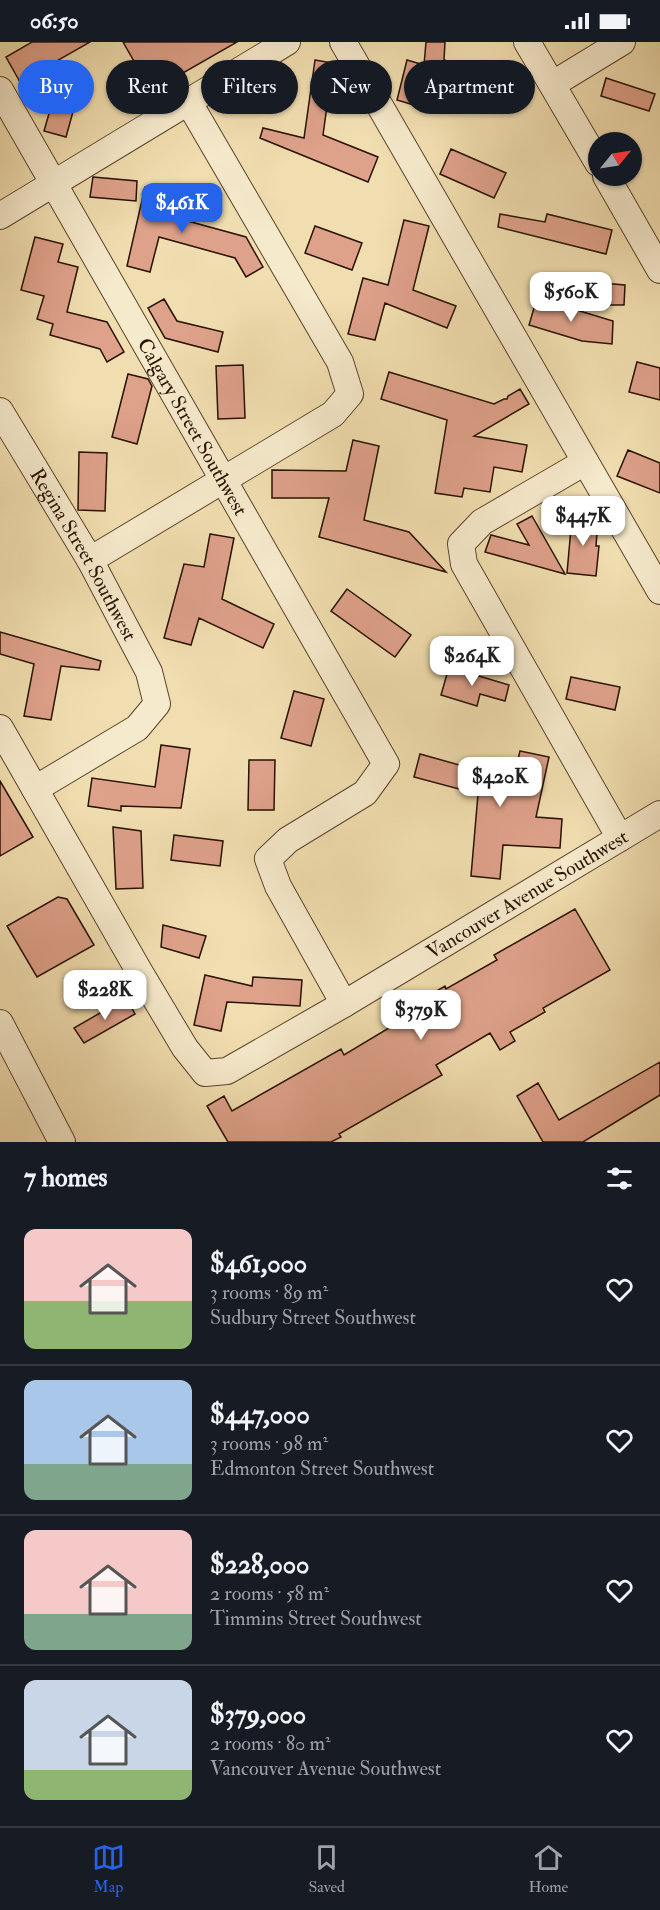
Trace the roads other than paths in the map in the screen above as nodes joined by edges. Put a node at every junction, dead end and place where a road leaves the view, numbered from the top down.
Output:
1 (287, 42) edge
2 (343, 42) edge
3 (527, 42) edge
4 (622, 42) edge
5 (553, 84) junction
6 (0, 90) edge
7 (189, 100) edge
8 (189, 103) edge
9 (167, 114) edge
10 (588, 145) edge
11 (54, 183) junction
12 (612, 186) edge
13 (0, 216) edge
14 (660, 270) edge
15 (0, 411) edge
16 (585, 462) junction
17 (224, 481) junction
18 (90, 560) junction
19 (660, 591) edge
20 (0, 728) edge
21 (35, 789) junction
22 (660, 814) edge
23 (620, 838) junction
24 (344, 1004) junction
25 (0, 1023) edge
26 (62, 1142) edge

1 - 7 street
2 - 16 street
3 - 5 street
4 - 5 street
5 - 10 street
6 - 11 street, Calgary Street Southwest
8 - 17 street
9 - 11 street
11 - 13 street
11 - 17 street, Calgary Street Southwest
12 - 14 street
15 - 18 street, Regina Street Southwest
16 - 19 street
16 - 23 street
17 - 18 street
17 - 24 street, Calgary Street Southwest
18 - 21 street, Regina Street Southwest
20 - 21 street
21 - 24 street, Vancouver Avenue Southwest
22 - 23 street, Vancouver Avenue Southwest
23 - 24 street, Vancouver Avenue Southwest
25 - 26 street

